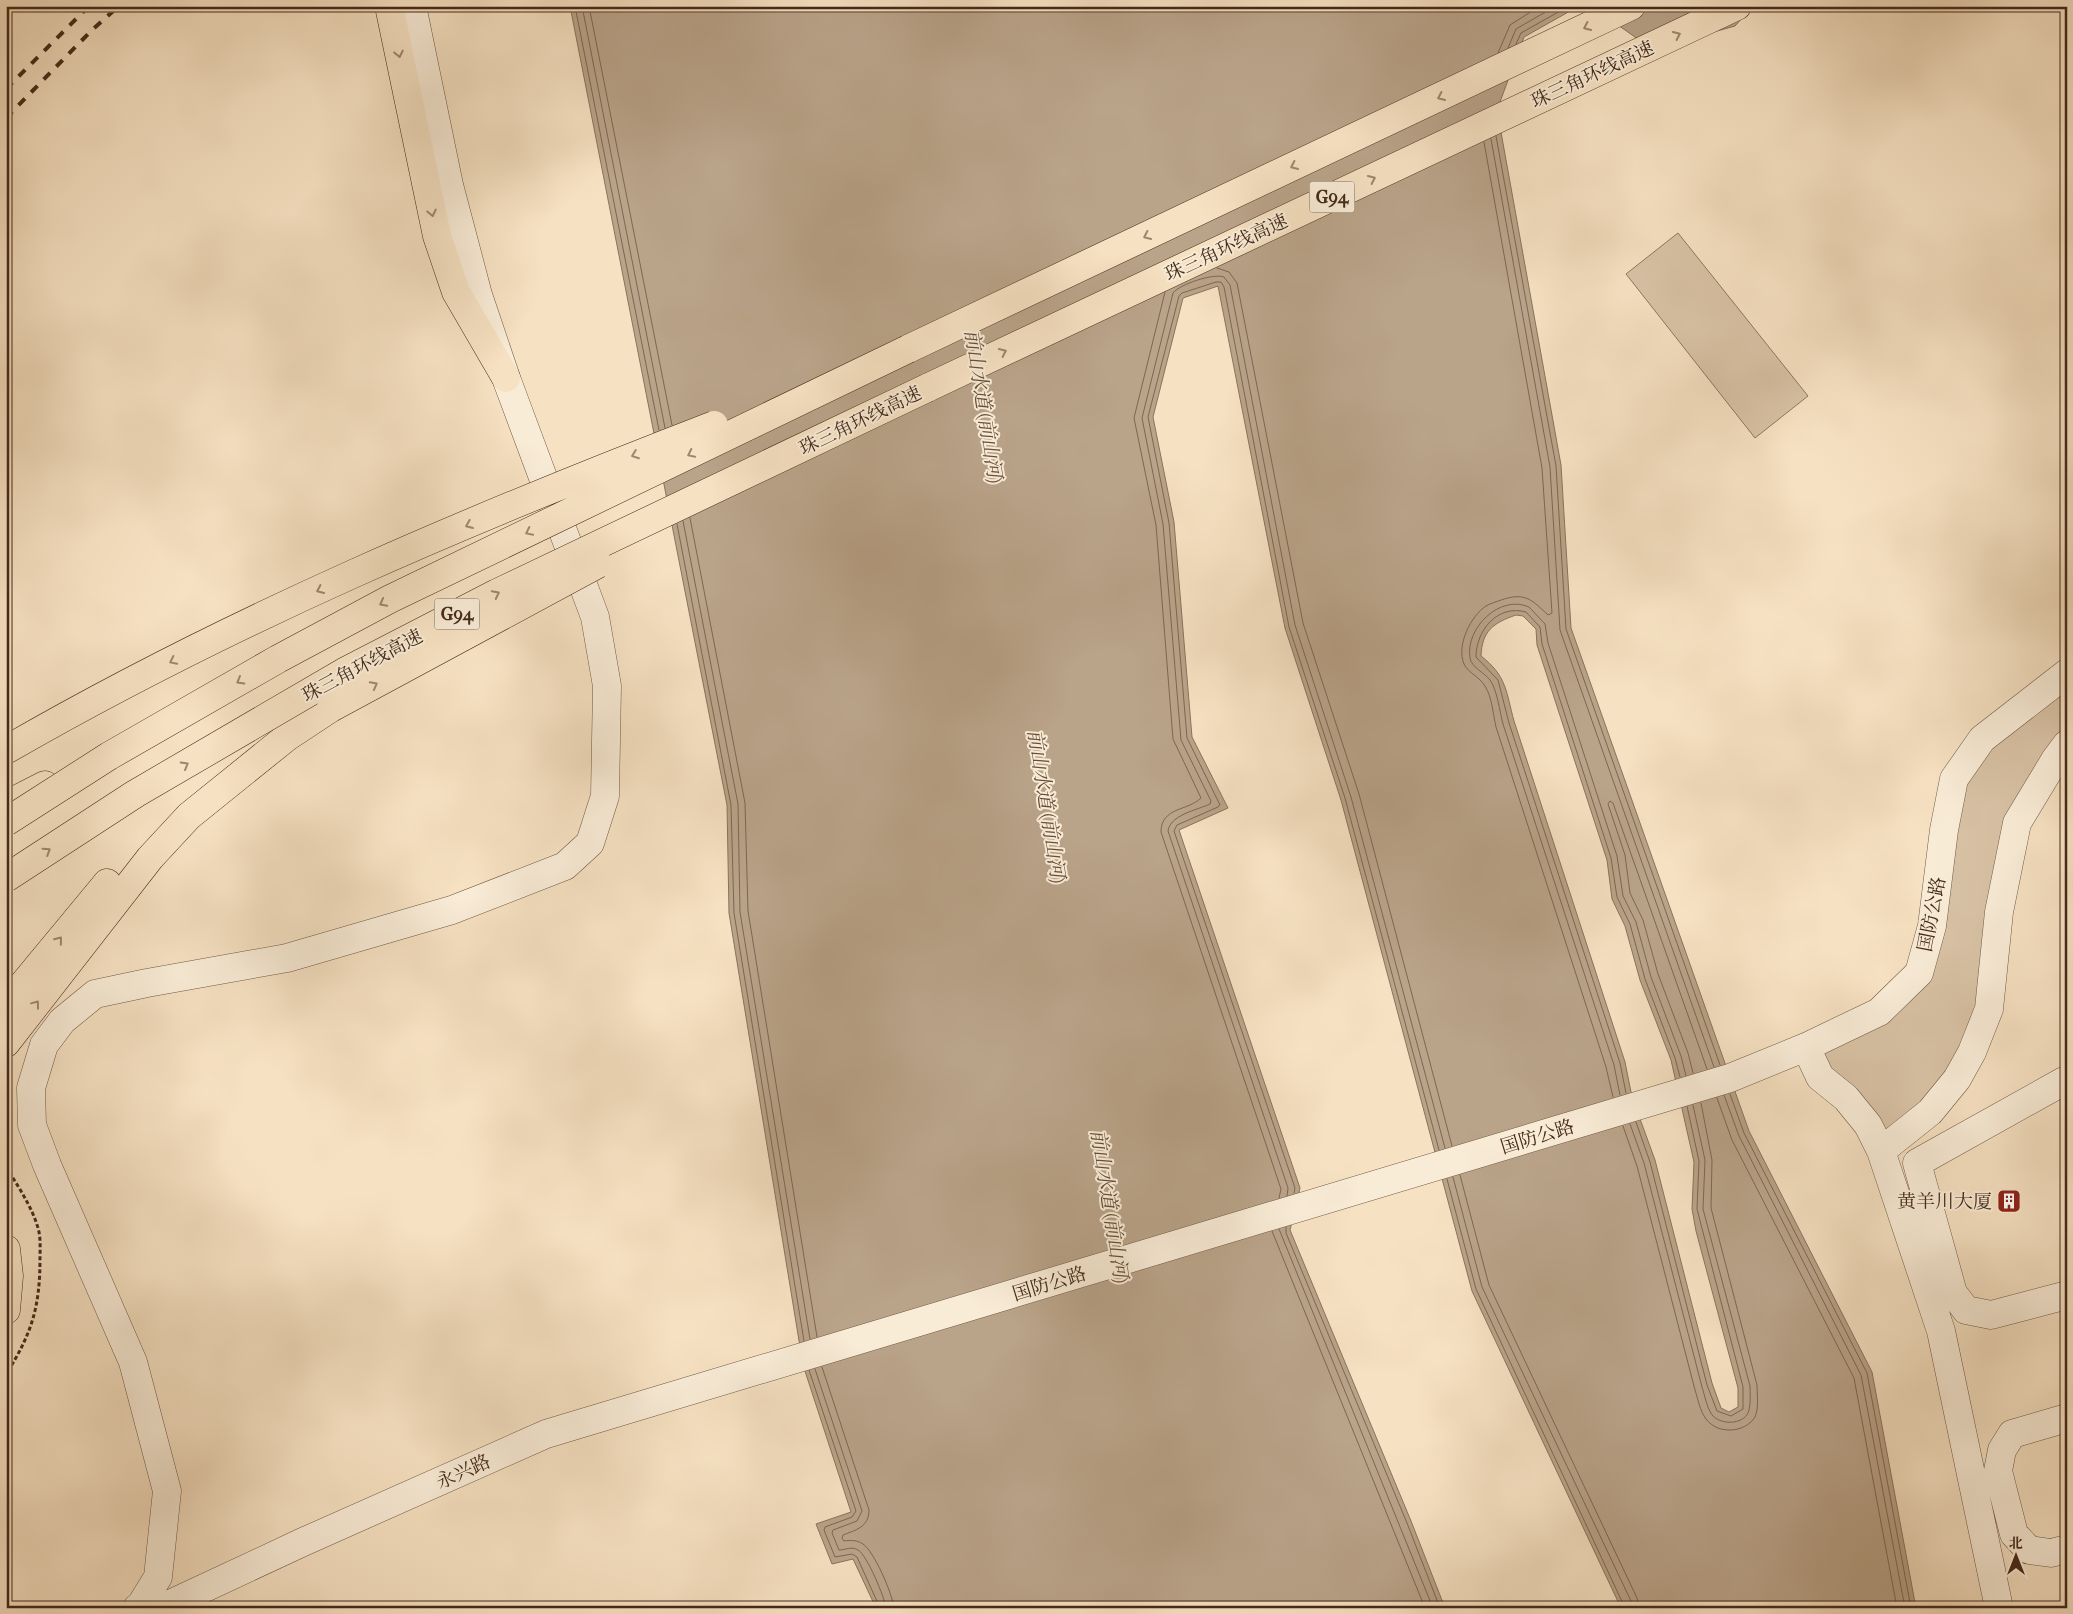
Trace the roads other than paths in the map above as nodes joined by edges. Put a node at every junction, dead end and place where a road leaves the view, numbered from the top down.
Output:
1 (389, 6) edge
2 (412, 6) edge
3 (1631, 6) edge
4 (1737, 6) edge
5 (908, 349) junction
6 (506, 378) junction
7 (927, 388) junction
8 (2067, 673) edge
9 (331, 708) junction
10 (190, 710) junction
11 (2067, 744) edge
12 (6, 750) edge
13 (6, 805) edge
14 (6, 822) edge
15 (6, 878) edge
16 (6, 1005) edge
17 (6, 1043) edge
18 (1806, 1047) junction
19 (2067, 1081) edge
20 (1881, 1151) junction
21 (6, 1249) edge
22 (2067, 1296) edge
23 (6, 1310) edge
24 (796, 1359) joint
25 (2067, 1418) edge
26 (2067, 1549) edge
27 (139, 1607) edge
28 (2000, 1608) edge

1 -> 6 main road
2 - 6 street
3 -> 5 main road, G94
7 -> 4 main road, 珠三角环线高速 / G94
5 -> 10 main road, G94, bridge
5 -> 12 main road, bridge
6 - 27 street
9 -> 7 main road, bridge
15 -> 7 main road, 珠三角环线高速 / G94, bridge
8 - 18 street, 国防公路
16 -> 9 main road
17 -> 9 main road
10 - 13 main road, bridge
10 - 14 main road, G94, bridge
11 - 20 street
18 - 20 street
18 - 24 street, 国防公路
19 - 22 street
20 - 28 street
21 - 23 main road
24 - 27 street, 永兴路
25 - 26 street

